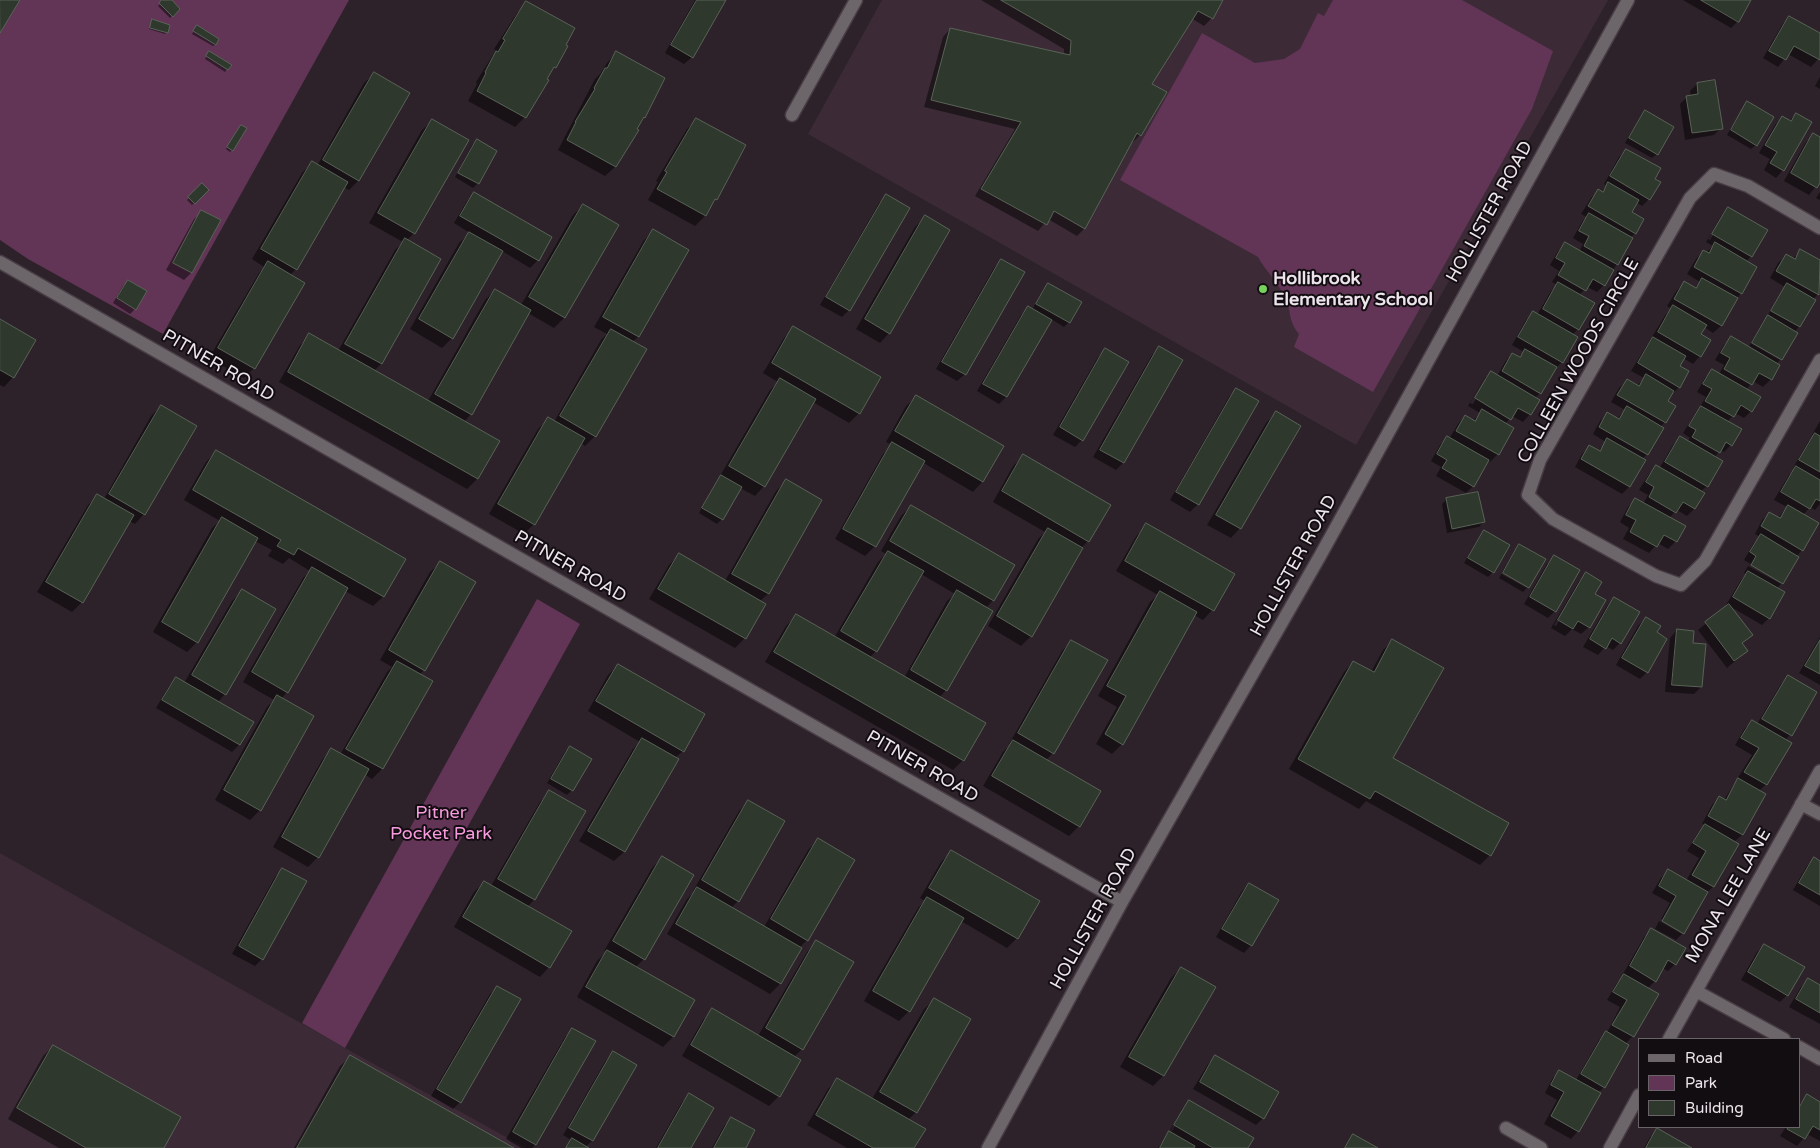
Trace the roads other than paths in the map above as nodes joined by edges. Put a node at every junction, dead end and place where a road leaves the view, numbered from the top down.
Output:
1 (856, 0) edge
2 (1628, 0) edge
3 (792, 115) dead end
4 (1820, 228) edge
5 (0, 262) edge
6 (1820, 360) edge
7 (1820, 770) edge
8 (1801, 804) junction
9 (1820, 814) edge
10 (1122, 902) junction
11 (1696, 991) junction
12 (1670, 1038) edge
13 (1782, 1038) edge
14 (1800, 1048) edge
15 (1820, 1059) edge
16 (1638, 1097) edge
17 (1506, 1128) dead end
18 (988, 1148) edge
19 (1541, 1148) edge
20 (1610, 1148) edge

1 - 3 street
2 - 10 street, HOLLISTER ROAD
4 - 6 street, COLLEEN WOODS CIRCLE
5 - 10 street, PITNER ROAD
7 - 8 street, MONA LEE LANE
8 - 9 street
8 - 11 street, MONA LEE LANE
10 - 18 street, HOLLISTER ROAD
11 - 12 street, MONA LEE LANE
11 - 13 street
14 - 15 street
16 - 20 street
17 - 19 street

